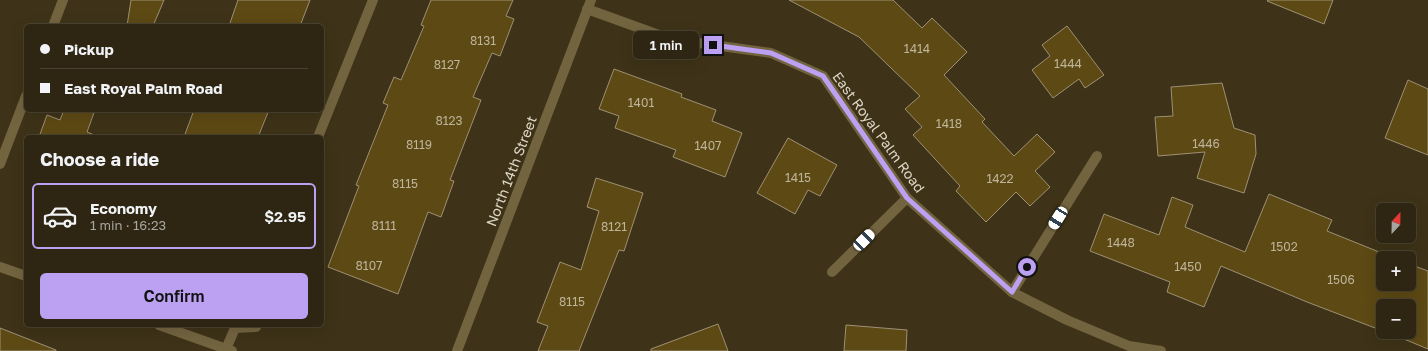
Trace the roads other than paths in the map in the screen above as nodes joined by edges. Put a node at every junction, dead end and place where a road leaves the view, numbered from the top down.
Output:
1 (63, 0) edge
2 (373, 0) edge
3 (589, 4) edge
4 (54, 24) edge
5 (24, 101) edge
6 (319, 135) edge
7 (1097, 156) dead end
8 (0, 164) edge
9 (907, 198) junction
10 (0, 267) edge
11 (832, 272) dead end
12 (24, 275) edge
13 (1012, 292) junction
14 (166, 327) edge
15 (234, 327) edge
16 (229, 350) edge
17 (457, 351) edge
18 (1161, 351) edge

1 - 4 street
2 - 6 street
3 - 9 street, East Royal Palm Road
3 - 17 street, North 14th Street
5 - 8 street
7 - 13 street
9 - 11 street
9 - 13 street, East Royal Palm Road
10 - 12 street
13 - 18 street, East Royal Palm Road
14 - 16 street
15 - 16 street

